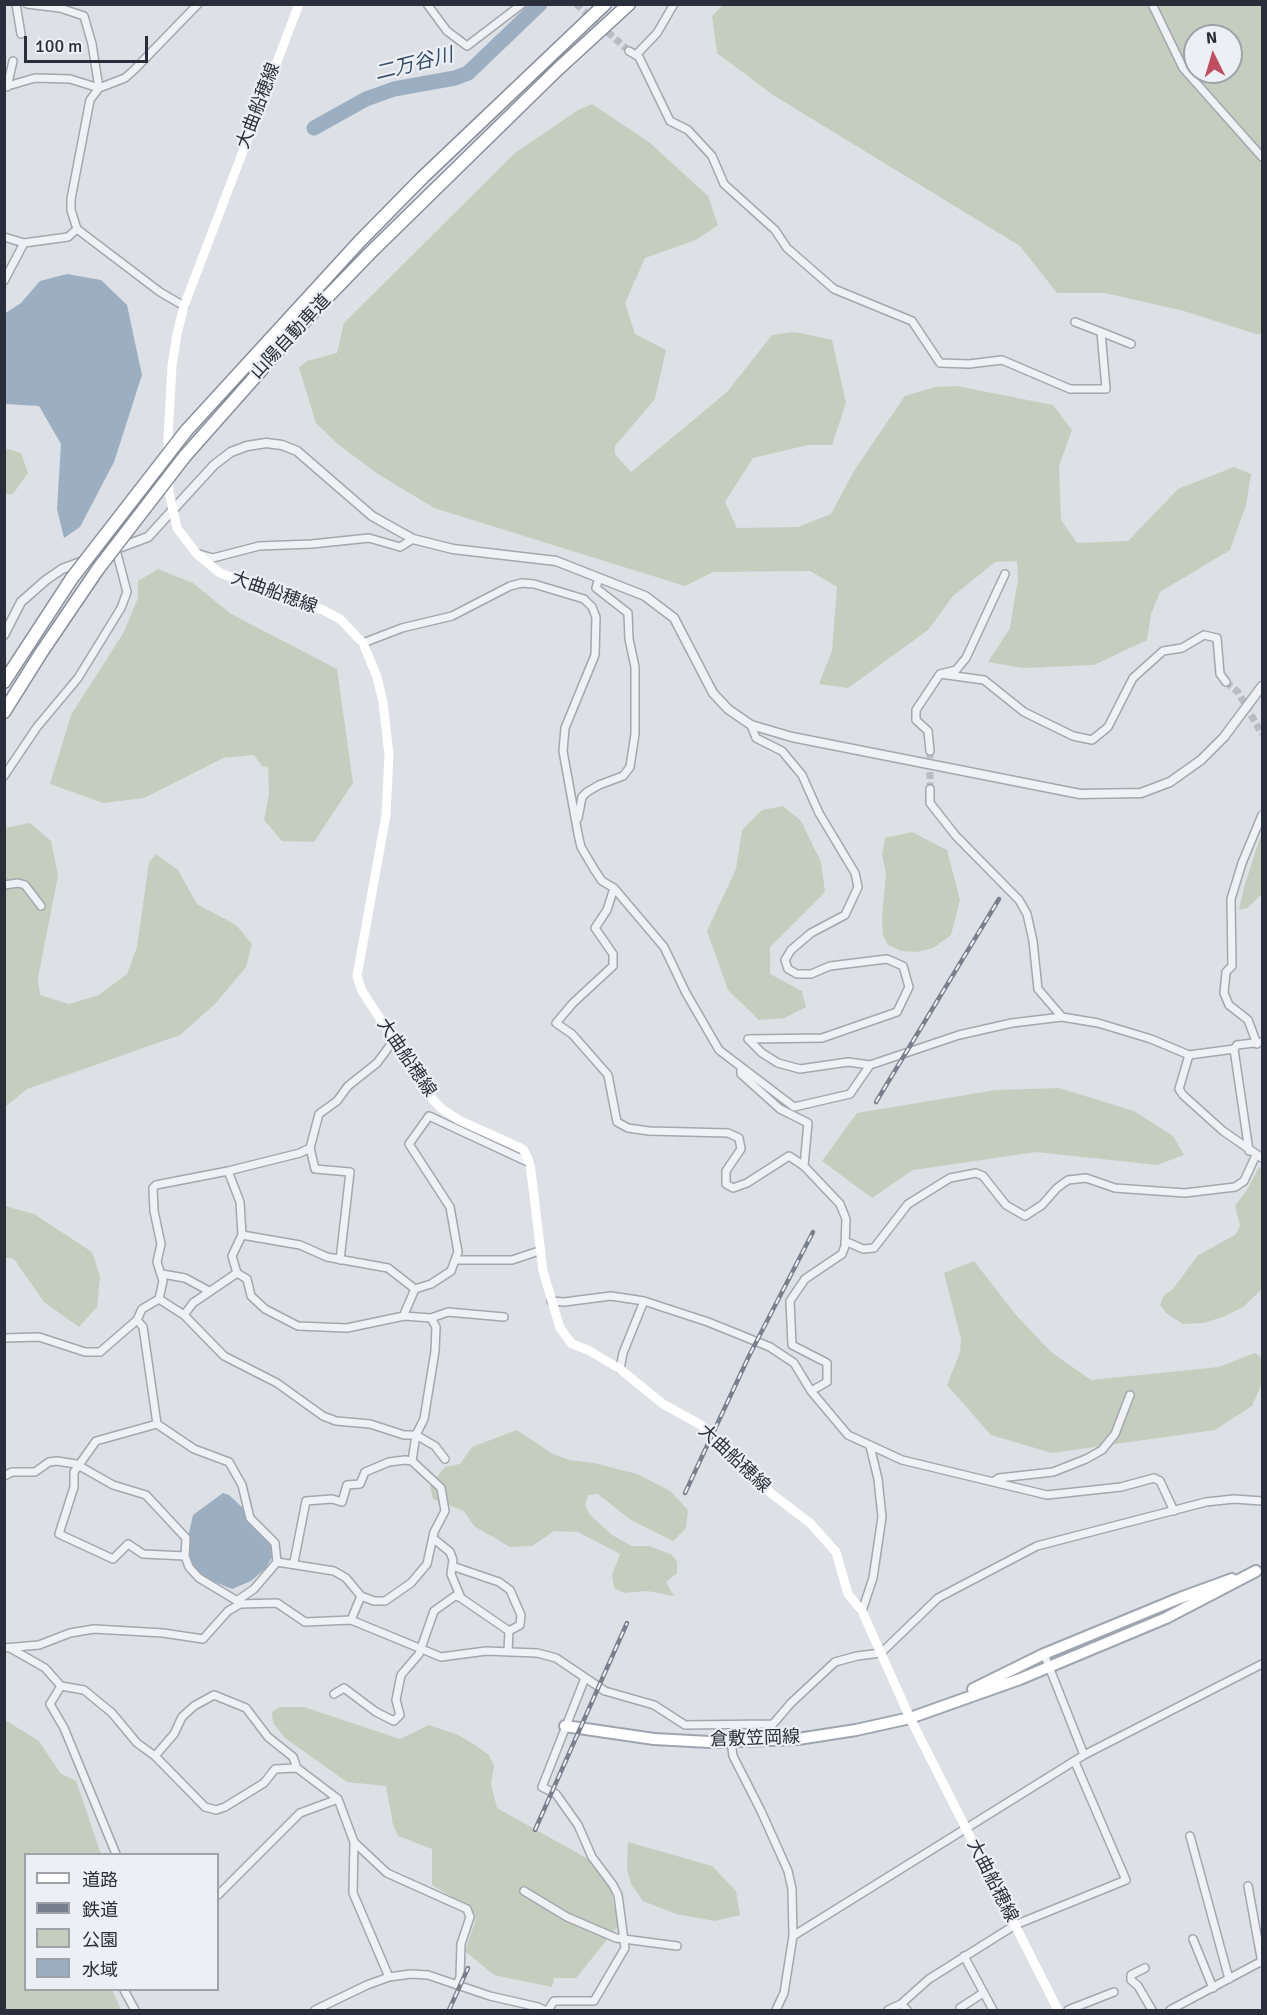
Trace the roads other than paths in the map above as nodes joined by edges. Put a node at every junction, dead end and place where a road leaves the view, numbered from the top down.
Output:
1 (16, 4) edge
2 (27, 4) edge
3 (198, 4) edge
4 (299, 4) edge
5 (427, 4) edge
6 (522, 4) edge
7 (605, 4) edge
8 (629, 4) edge
9 (674, 4) edge
10 (1152, 4) edge
11 (21, 34) dead end
12 (629, 51) tunnel mouth
13 (636, 55) junction
14 (13, 61) dead end
15 (6, 87) edge
16 (99, 88) junction
17 (1263, 157) edge
18 (77, 229) junction
19 (4, 237) edge
20 (24, 243) junction
21 (4, 281) edge
22 (184, 306) junction
23 (1075, 321) dead end
24 (1101, 332) junction
25 (1131, 344) dead end
26 (171, 511) junction
27 (413, 539) junction
28 (116, 550) junction
29 (197, 554) junction
30 (1005, 574) dead end
31 (599, 578) junction
32 (4, 635) edge
33 (363, 643) junction
34 (940, 674) junction
35 (4, 682) edge
36 (1226, 682) tunnel mouth
37 (1263, 686) edge
38 (4, 712) edge
39 (751, 724) junction
40 (930, 751) tunnel mouth
41 (4, 776) edge
42 (930, 789) tunnel mouth
43 (1263, 815) edge
44 (578, 834) junction
45 (4, 885) edge
46 (614, 888) junction
47 (41, 906) dead end
48 (1062, 1017) junction
49 (394, 1040) junction
50 (1261, 1042) edge
51 (1234, 1049) junction
52 (1189, 1055) junction
53 (870, 1065) junction
54 (741, 1069) junction
55 (310, 1148) junction
56 (1256, 1155) edge
57 (530, 1163) junction
58 (804, 1166) junction
59 (228, 1171) junction
60 (242, 1235) junction
61 (845, 1241) junction
62 (539, 1251) junction
63 (340, 1260) junction
64 (457, 1260) junction
65 (237, 1273) junction
66 (162, 1274) junction
67 (415, 1290) junction
68 (208, 1292) junction
69 (159, 1299) junction
70 (551, 1301) junction
71 (644, 1301) junction
72 (184, 1315) junction
73 (404, 1316) junction
74 (504, 1317) dead end
75 (431, 1318) junction
76 (137, 1320) junction
77 (4, 1338) edge
78 (620, 1369) junction
79 (811, 1391) junction
80 (1130, 1395) dead end
81 (157, 1424) junction
82 (416, 1435) junction
83 (870, 1446) junction
84 (445, 1459) dead end
85 (412, 1461) junction
86 (76, 1464) junction
87 (4, 1476) edge
88 (993, 1482) junction
89 (1263, 1502) edge
90 (1174, 1511) junction
91 (434, 1539) junction
92 (185, 1556) junction
93 (277, 1562) junction
94 (294, 1562) junction
95 (452, 1566) junction
96 (1259, 1570) edge
97 (361, 1596) junction
98 (461, 1598) junction
99 (239, 1602) junction
100 (862, 1611) junction
101 (351, 1620) junction
102 (509, 1631) junction
103 (7, 1648) edge
104 (420, 1649) junction
105 (508, 1651) junction
106 (881, 1653) junction
107 (1044, 1654) junction
108 (1263, 1664) edge
109 (1050, 1667) junction
110 (585, 1678) junction
111 (61, 1686) junction
112 (334, 1694) dead end
113 (941, 1706) junction
114 (909, 1718) junction
115 (566, 1726) junction
116 (731, 1742) junction
117 (1084, 1755) junction
118 (155, 1756) junction
119 (1075, 1762) junction
120 (297, 1768) junction
121 (338, 1799) junction
122 (965, 1829) junction
123 (1190, 1836) dead end
124 (354, 1842) junction
125 (116, 1853) edge
126 (1248, 1886) dead end
127 (524, 1891) dead end
128 (219, 1894) edge
129 (1015, 1925) junction
130 (793, 1936) junction
131 (1193, 1939) dead end
132 (625, 1940) junction
133 (677, 1946) dead end
134 (964, 1956) junction
135 (1262, 1962) edge
136 (1144, 1968) dead end
137 (390, 1977) junction
138 (1229, 1979) junction
139 (457, 1985) junction
140 (1213, 1988) junction
141 (125, 1991) edge
142 (1114, 1992) dead end
143 (983, 1993) junction
144 (901, 2004) junction
145 (331, 2007) edge
146 (960, 2008) dead end
147 (135, 2010) edge
148 (315, 2010) edge
149 (546, 2010) edge
150 (776, 2010) edge
151 (888, 2010) edge
152 (907, 2010) edge
153 (993, 2010) edge
154 (1058, 2010) edge
155 (1068, 2010) edge
156 (1152, 2010) edge
157 (1170, 2010) edge

1 - 11 street
2 - 16 street
3 - 16 street
4 - 22 main road, 大曲船穂線
5 - 6 street
7 - 35 highway, 山陽自動車道, bridge
8 - 38 highway, 山陽自動車道, bridge
9 - 13 street
10 - 17 street
12 - 13 street
13 - 24 street
14 - 15 street
15 - 16 street
16 - 18 street
18 - 20 street
18 - 22 street
19 - 20 street
20 - 21 street
22 - 26 main road, 大曲船穂線
23 - 24 street
24 - 25 street
26 - 27 street
26 - 28 street
26 - 29 main road, 大曲船穂線
27 - 29 street
27 - 31 street
28 - 32 street
28 - 41 street
29 - 33 main road, 大曲船穂線
30 - 34 street
31 - 39 street
31 - 44 street
33 - 44 street
33 - 49 main road, 大曲船穂線
34 - 36 street
34 - 40 street
37 - 39 street
39 - 53 street
42 - 48 street
43 - 50 street
44 - 46 street
45 - 47 street
46 - 54 street
46 - 58 street
48 - 52 street
48 - 53 street
49 - 55 street
49 - 57 main road, 大曲船穂線
50 - 51 street
51 - 52 street
51 - 56 street
52 - 56 street
53 - 54 street
54 - 58 street
55 - 59 street
55 - 63 street
56 - 61 street
57 - 62 main road, 大曲船穂線
57 - 64 street
58 - 61 street
59 - 60 street
59 - 66 street
60 - 63 street
60 - 65 street
61 - 79 street
62 - 64 street
62 - 70 main road, 大曲船穂線
63 - 67 street
64 - 67 street
65 - 68 street
65 - 73 street
66 - 68 street
66 - 69 street
67 - 73 street
68 - 72 street
69 - 72 street
69 - 76 street
70 - 71 street
70 - 78 main road, 大曲船穂線
71 - 78 street
71 - 79 street
72 - 82 street
73 - 75 street
74 - 75 street
75 - 82 street
76 - 77 street
76 - 81 street
78 - 100 main road, 大曲船穂線
79 - 83 street
80 - 88 street
81 - 86 street
81 - 93 street
82 - 84 street
82 - 85 street
83 - 88 street
83 - 100 street
85 - 91 street
85 - 94 street
86 - 87 street
86 - 92 street
86 - 92 street
88 - 90 street
89 - 90 street
90 - 106 street
91 - 95 street
91 - 97 street
92 - 99 street
93 - 94 street
93 - 99 street
94 - 97 street
95 - 98 street
95 - 102 street
96 - 107 main road, 倉敷笠岡線
96 - 109 main road, 倉敷笠岡線
97 - 101 street
98 - 102 street
98 - 104 street
99 - 101 street
99 - 103 street
100 - 106 main road, 大曲船穂線
101 - 104 street
102 - 105 street
103 - 111 street
104 - 105 street
104 - 112 street
105 - 110 street
106 - 110 street
106 - 114 main road, 大曲船穂線
107 - 109 street
107 - 113 main road, 倉敷笠岡線
108 - 117 street
109 - 113 main road, 倉敷笠岡線
109 - 117 street
110 - 115 street
111 - 118 street
111 - 125 street
113 - 114 main road, 倉敷笠岡線
114 - 116 main road, 倉敷笠岡線
114 - 122 main road, 大曲船穂線
115 - 116 main road, 倉敷笠岡線
115 - 132 street
116 - 130 street
117 - 119 street
118 - 120 street
118 - 120 street
119 - 122 street
119 - 129 street
120 - 121 street
121 - 124 street
121 - 128 street
122 - 129 main road, 大曲船穂線
122 - 130 street
123 - 138 street
124 - 137 street
124 - 139 street
126 - 135 street
127 - 132 street
129 - 134 street
129 - 154 main road, 大曲船穂線
130 - 150 street
131 - 140 street
132 - 133 street
132 - 149 street
134 - 143 street
134 - 144 street
135 - 138 street
136 - 156 street
137 - 139 street
137 - 145 street
138 - 140 street
139 - 149 street
140 - 157 street
141 - 147 street
142 - 155 street
143 - 146 street
143 - 153 street
144 - 151 street
144 - 152 street
145 - 148 street

